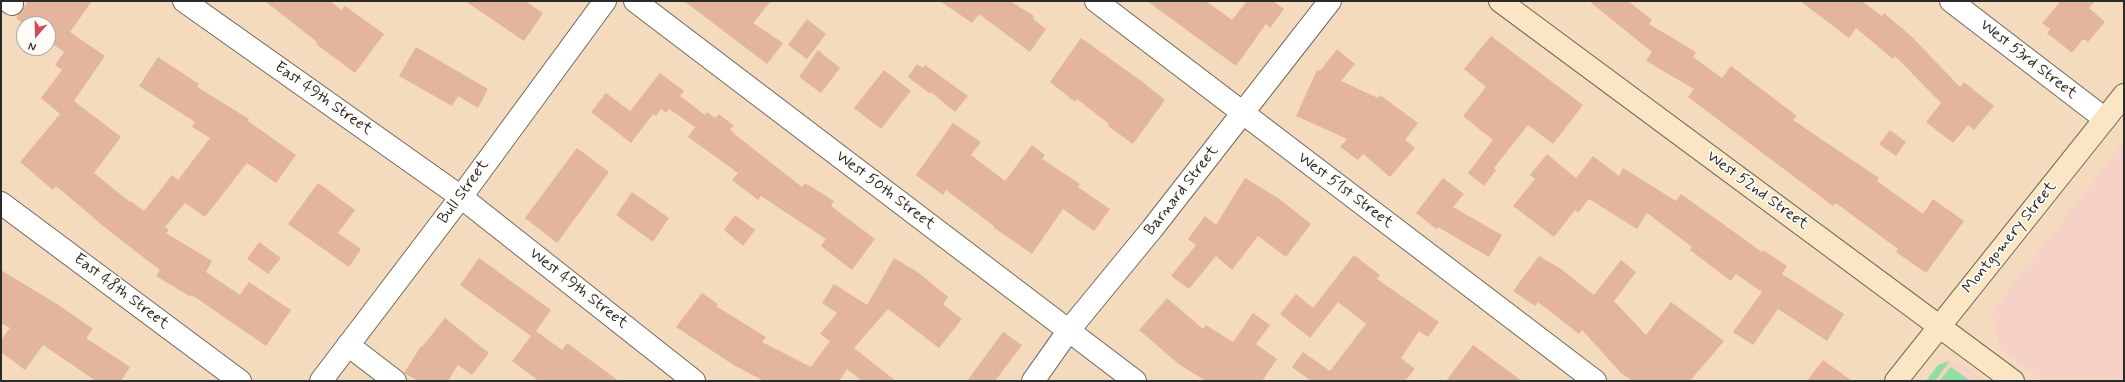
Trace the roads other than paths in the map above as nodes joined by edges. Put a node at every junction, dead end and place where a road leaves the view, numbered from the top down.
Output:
1 (184, 1) edge
2 (605, 1) edge
3 (635, 1) edge
4 (1096, 1) edge
5 (1330, 1) edge
6 (1500, 1) edge
7 (1951, 1) edge
8 (2124, 95) edge
9 (1243, 114) junction
10 (2105, 119) junction
11 (461, 197) junction
12 (1, 203) edge
13 (1940, 326) junction
14 (1068, 330) junction
15 (348, 345) junction
16 (240, 381) edge
17 (321, 381) edge
18 (395, 381) edge
19 (694, 381) edge
20 (1033, 381) edge
21 (1135, 381) edge
22 (1595, 381) edge
23 (1896, 381) edge
24 (2013, 381) edge

1 - 11 street, East 49th Street
2 - 11 street, Bull Street
3 - 14 street, West 50th Street
4 - 9 street, West 51st Street
5 - 9 street, Barnard Street
6 - 13 main road, West 52nd Street
7 - 10 street, West 53rd Street
8 - 10 main road, Montgomery Street
9 - 14 street, Barnard Street
9 - 22 street, West 51st Street
10 - 13 main road, Montgomery Street
11 - 15 street, Bull Street
11 - 19 street, West 49th Street
12 - 16 street, East 48th Street
13 - 23 main road, Montgomery Street
13 - 24 main road, West 52nd Street
14 - 20 street, Barnard Street
14 - 21 street, West 50th Street
15 - 17 street, Bull Street
15 - 18 street

